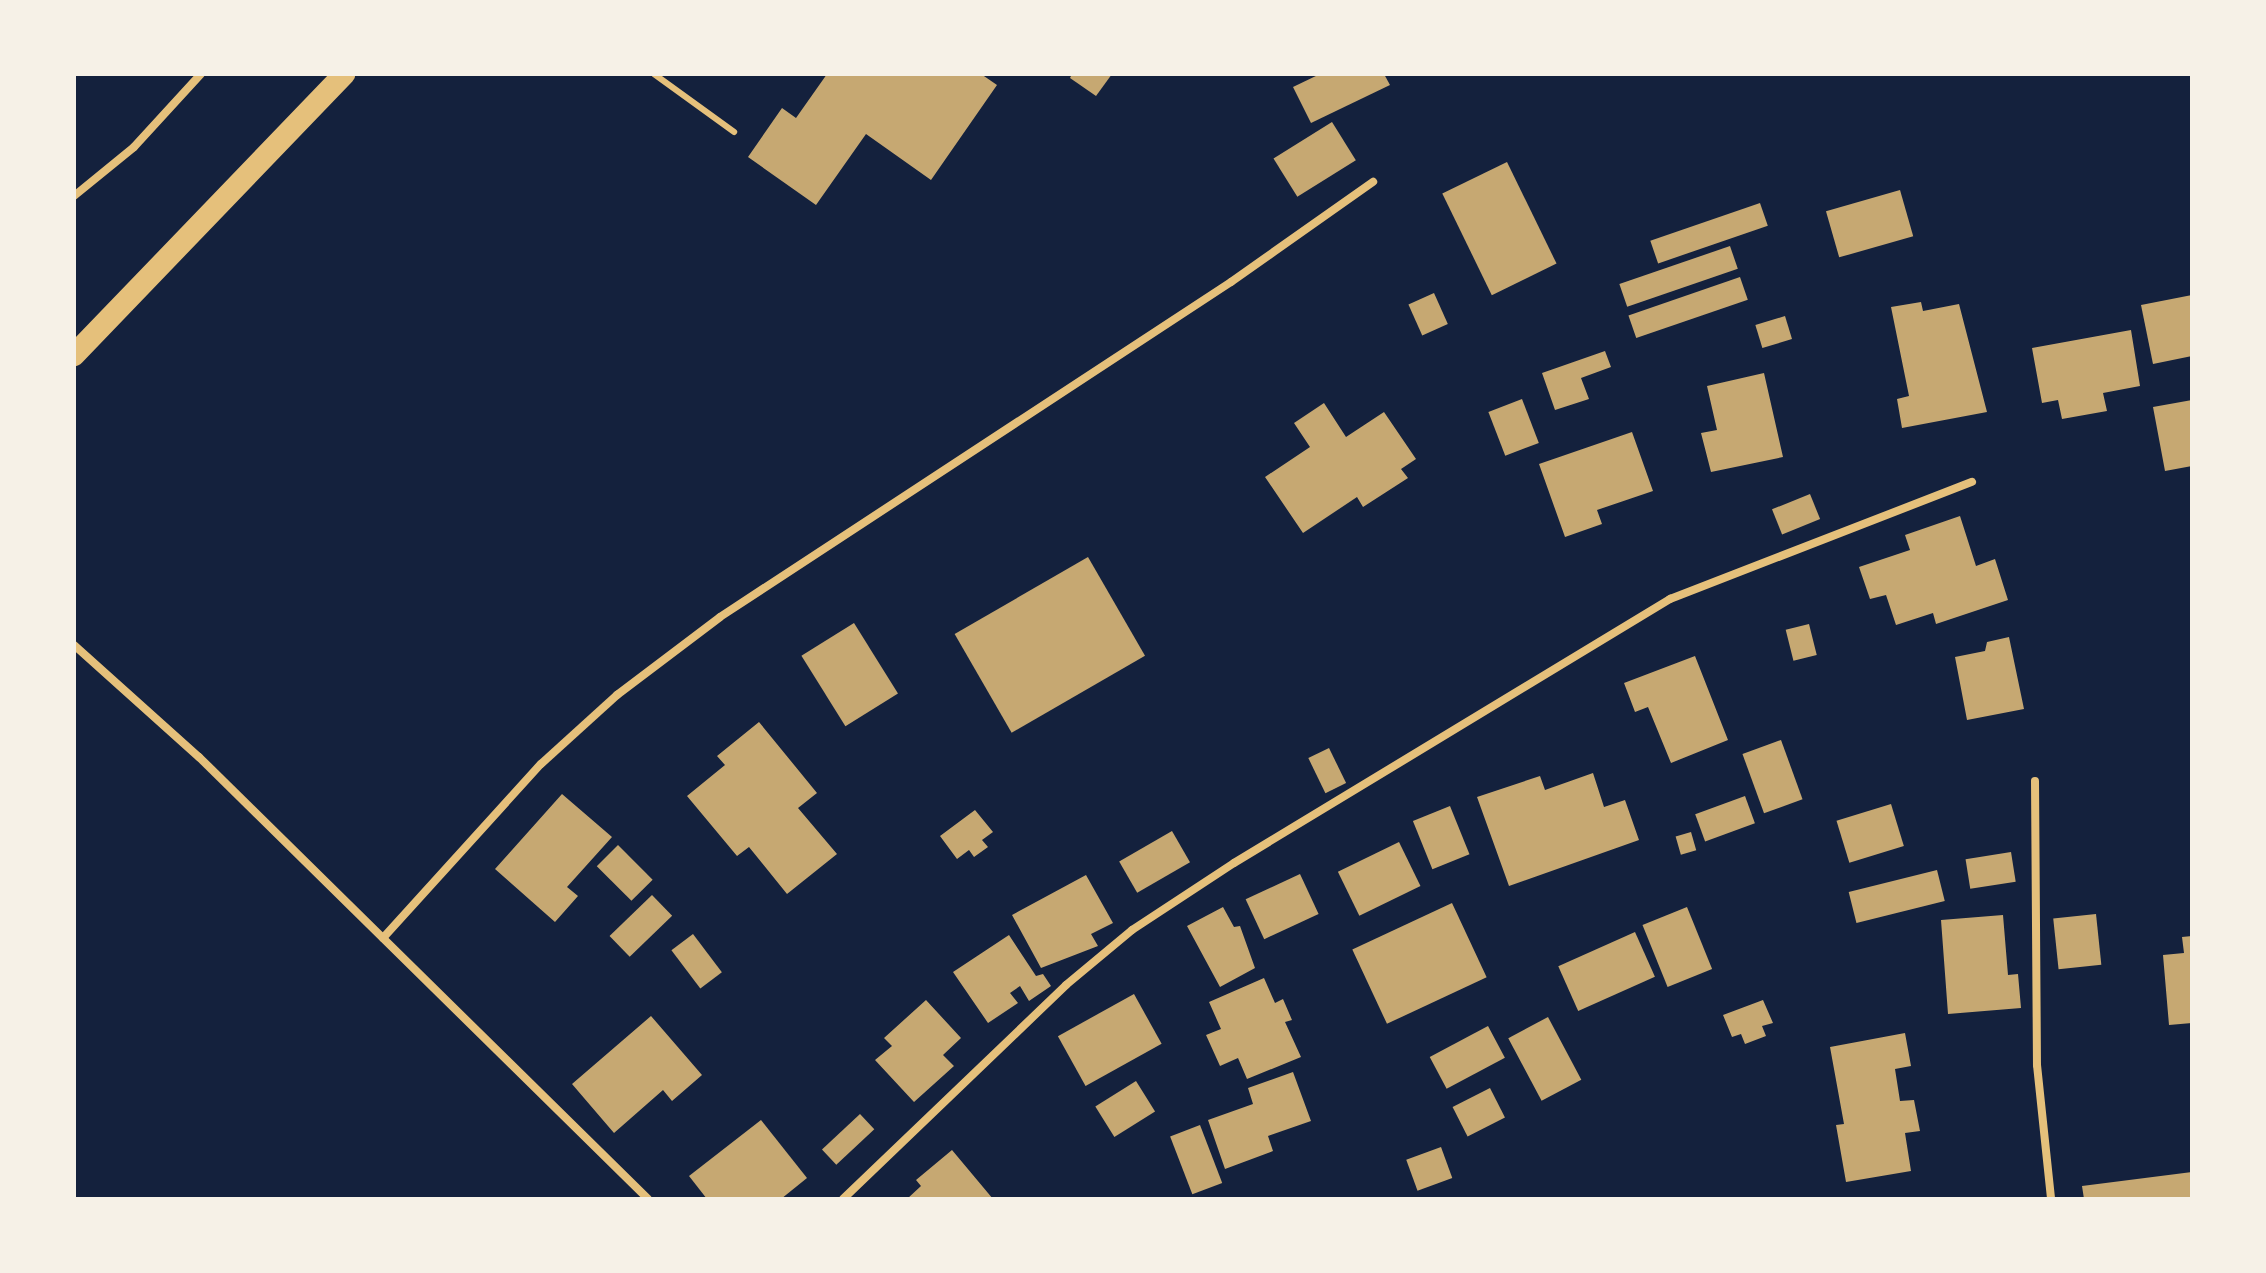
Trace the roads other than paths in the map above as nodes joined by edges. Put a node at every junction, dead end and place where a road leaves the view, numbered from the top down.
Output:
1 (201, 74) edge
2 (344, 74) edge
3 (654, 74) edge
4 (734, 132) dead end
5 (1373, 182) dead end
6 (74, 196) edge
7 (74, 355) edge
8 (1972, 482) dead end
9 (74, 645) edge
10 (2035, 781) dead end
11 (383, 938) junction
12 (648, 1199) edge
13 (843, 1199) edge
14 (2051, 1199) edge

1 - 6 street
2 - 7 highway
3 - 4 lane
5 - 11 street
8 - 13 street
9 - 11 street
10 - 14 street
11 - 12 street

